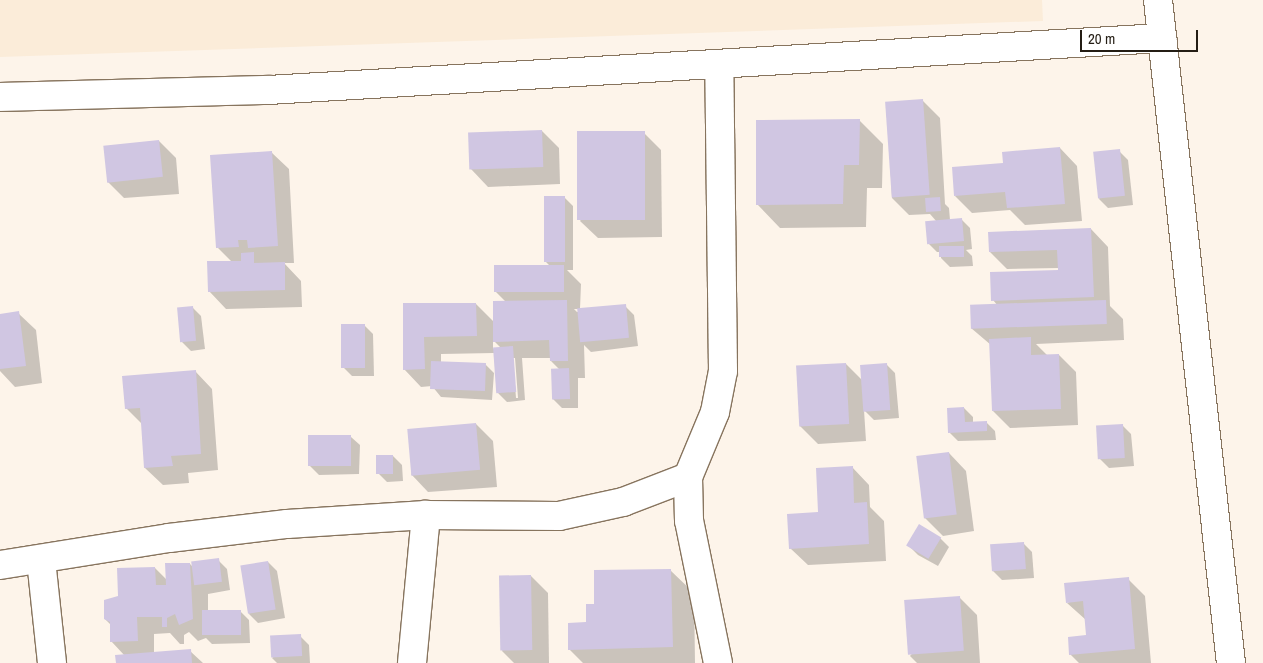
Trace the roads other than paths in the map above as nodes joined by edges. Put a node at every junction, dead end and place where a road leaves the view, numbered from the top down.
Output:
1 (1158, 0) edge
2 (1162, 38) junction
3 (719, 65) junction
4 (0, 97) edge
5 (688, 477) junction
6 (426, 515) junction
7 (40, 560) junction
8 (0, 565) edge
9 (52, 663) edge
10 (412, 663) edge
11 (718, 663) edge
12 (1232, 663) edge

1 - 2 street
2 - 3 street
2 - 12 street
3 - 4 street
3 - 5 street
5 - 6 street
5 - 11 street
6 - 7 street
6 - 10 street
7 - 8 street
7 - 9 street

